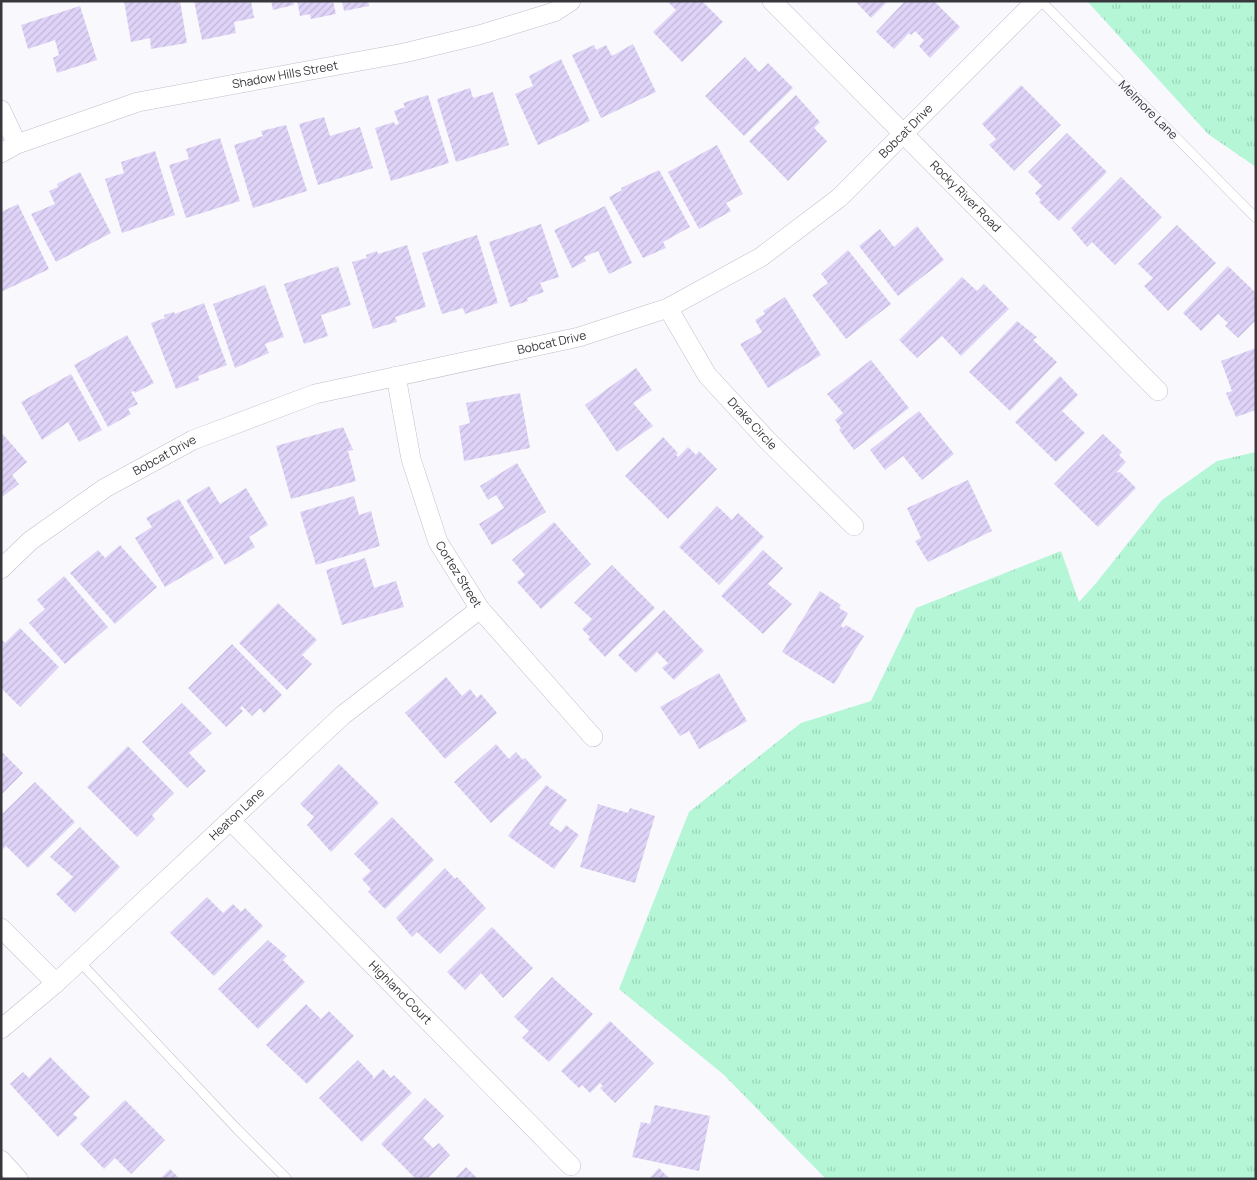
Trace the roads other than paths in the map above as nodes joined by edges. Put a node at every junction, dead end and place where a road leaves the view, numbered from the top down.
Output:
1 (571, 1) edge
2 (772, 1) edge
3 (1036, 1) edge
4 (1041, 1) edge
5 (1, 110) edge
6 (904, 135) junction
7 (9, 148) edge
8 (1256, 218) edge
9 (668, 308) junction
10 (396, 376) junction
11 (1158, 391) dead end
12 (854, 526) dead end
13 (1, 569) edge
14 (480, 609) junction
15 (592, 737) dead end
16 (230, 821) junction
17 (1, 928) edge
18 (80, 961) junction
19 (56, 983) junction
20 (1, 1029) edge
21 (1, 1160) edge
22 (571, 1166) dead end
23 (18, 1179) edge
24 (287, 1179) edge

1 - 7 street, Shadow Hills Street
2 - 6 street, Rocky River Road
3 - 6 street, Bobcat Drive
4 - 8 lane, Melmore Lane
5 - 7 street
6 - 9 street, Bobcat Drive
6 - 11 street, Rocky River Road
9 - 10 street, Bobcat Drive
9 - 12 street, Drake Circle
10 - 13 street, Bobcat Drive
10 - 14 street, Cortez Street
14 - 15 street, Cortez Street
14 - 16 street, Heaton Lane
16 - 18 street, Heaton Lane
16 - 22 street, Highland Court
17 - 19 street
18 - 19 street, Heaton Lane
18 - 24 lane
19 - 20 street, Heaton Lane
21 - 23 street

